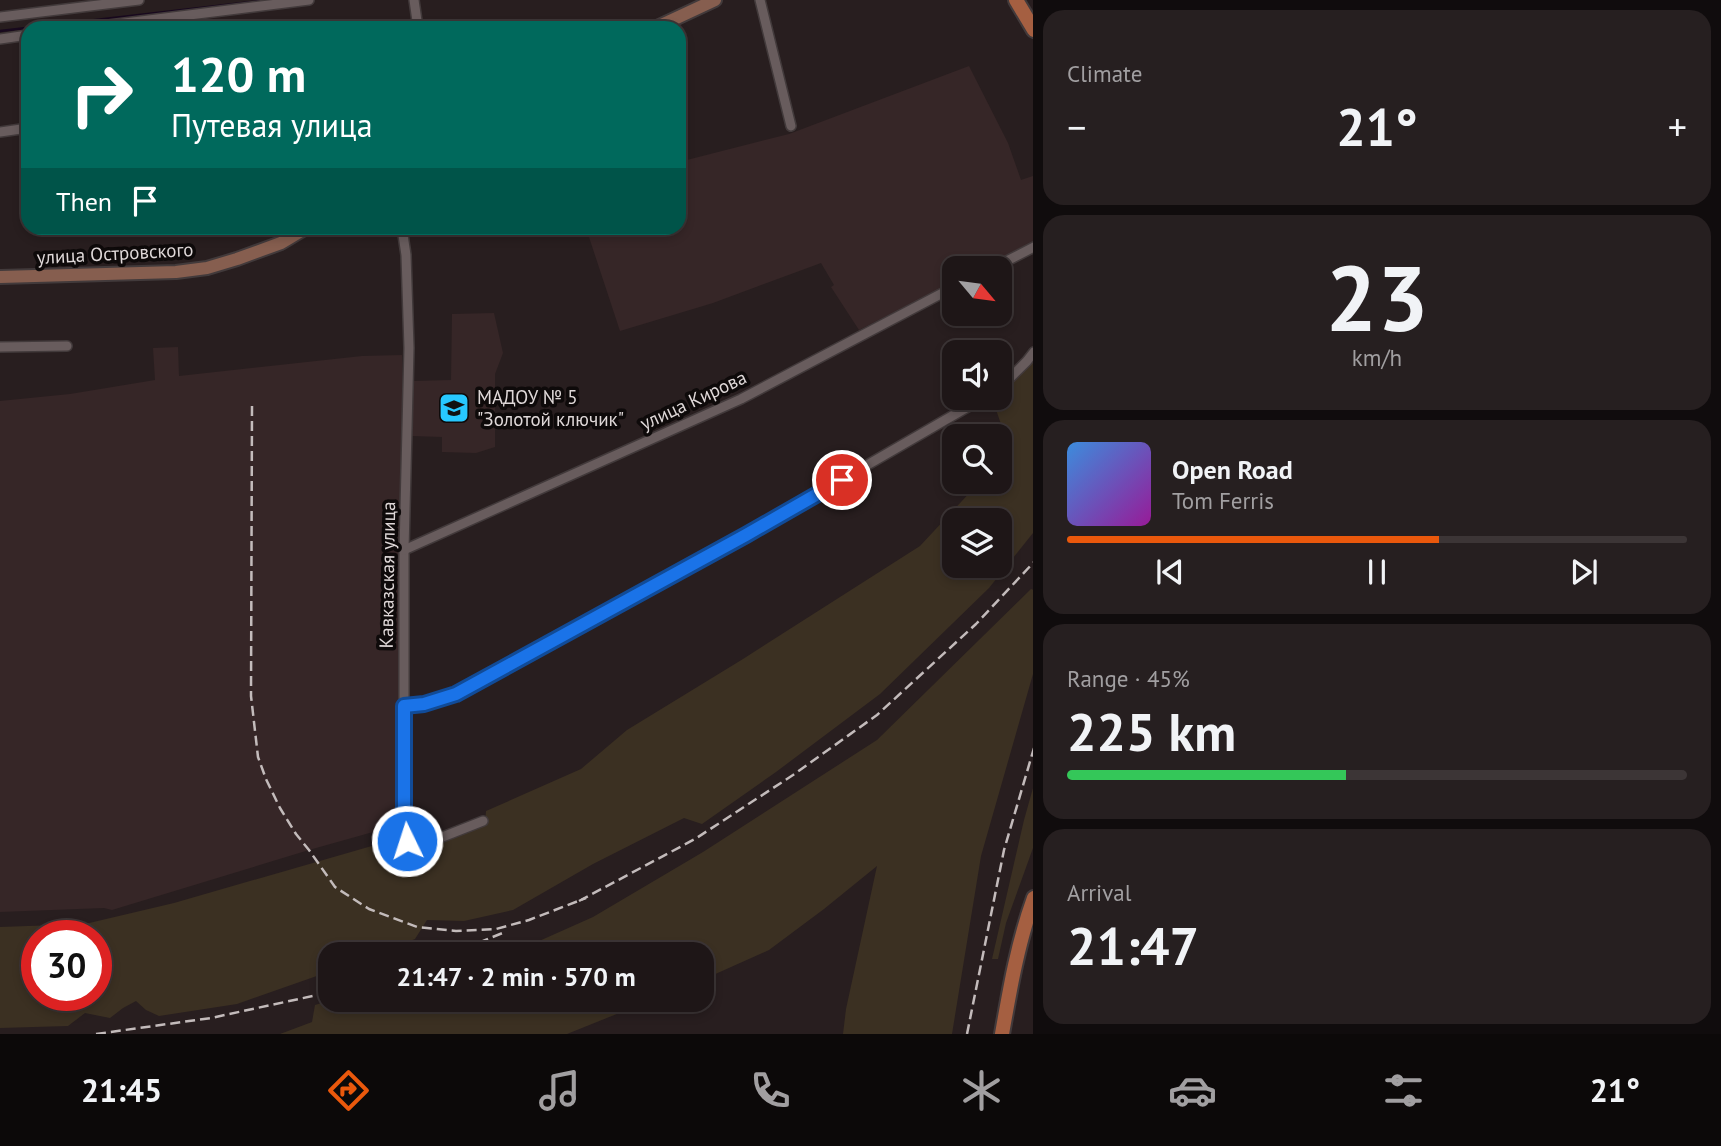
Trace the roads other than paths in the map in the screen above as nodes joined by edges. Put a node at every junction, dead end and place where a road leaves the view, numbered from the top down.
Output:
1 (139, 0) edge
2 (309, 0) edge
3 (414, 0) edge
4 (716, 0) edge
5 (760, 0) edge
6 (1016, 0) edge
7 (0, 17) edge
8 (141, 21) edge
9 (417, 21) edge
10 (670, 21) edge
11 (1033, 30) edge
12 (21, 36) edge
13 (0, 38) edge
14 (791, 126) dead end
15 (21, 129) edge
16 (0, 132) edge
17 (294, 235) edge
18 (403, 235) edge
19 (1033, 247) edge
20 (1012, 258) edge
21 (0, 277) edge
22 (942, 293) edge
23 (67, 346) dead end
24 (0, 347) edge
25 (1033, 352) edge
26 (1012, 375) edge
27 (962, 410) edge
28 (404, 550) junction
29 (404, 706) junction
30 (483, 821) dead end
31 (1033, 898) edge
32 (1002, 1034) edge

1 - 7 street
2 - 8 street
3 - 9 street
4 - 10 street
5 - 14 street
6 - 11 main road
12 - 13 street
15 - 16 street
17 - 21 street, улица Островского
18 - 28 street, Кавказская улица
19 - 20 street
22 - 28 street, улица Кирова
23 - 24 street
25 - 26 street
27 - 29 street
28 - 29 street, Кавказская улица
29 - 30 street, Кавказская улица
31 - 32 main road

